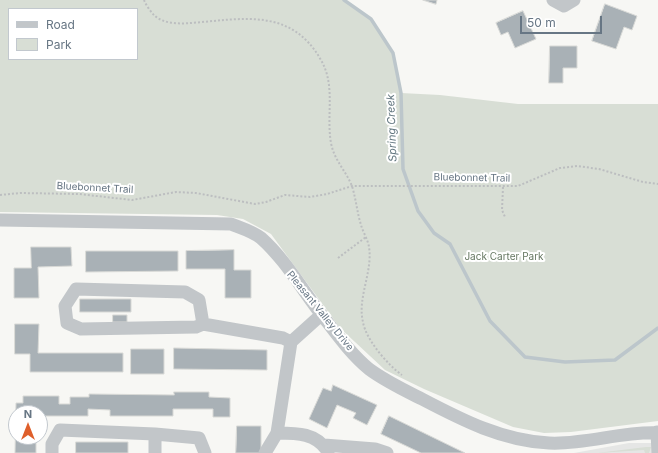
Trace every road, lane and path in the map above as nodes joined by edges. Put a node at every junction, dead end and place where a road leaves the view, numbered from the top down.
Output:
1 (144, 0) edge
2 (553, 0) edge
3 (574, 0) edge
4 (658, 184) edge
5 (352, 186) junction
6 (503, 187) junction
7 (0, 195) edge
8 (505, 217) dead end
9 (0, 220) edge
10 (366, 237) junction
11 (338, 258) dead end
12 (321, 315) junction
13 (203, 324) junction
14 (290, 342) junction
15 (406, 377) dead end
16 (657, 432) edge
17 (277, 433) junction
18 (155, 434) junction
19 (327, 449) edge
20 (52, 453) edge
21 (155, 453) edge
22 (205, 453) edge
23 (265, 453) edge
24 (387, 453) edge
25 (658, 453) edge

1 - 5 path
2 - 3 street
4 - 6 path, Bluebonnet Trail
5 - 6 path, Bluebonnet Trail
5 - 7 path, Bluebonnet Trail
5 - 10 path
6 - 8 path
9 - 12 street, Pleasant Valley Drive
10 - 11 path
10 - 15 path
12 - 14 street
12 - 16 street, Pleasant Valley Drive
13 - 13 street
13 - 14 street
14 - 17 street
16 - 25 street
17 - 19 street
17 - 23 street
18 - 20 street
18 - 21 street
18 - 22 street
19 - 24 street

